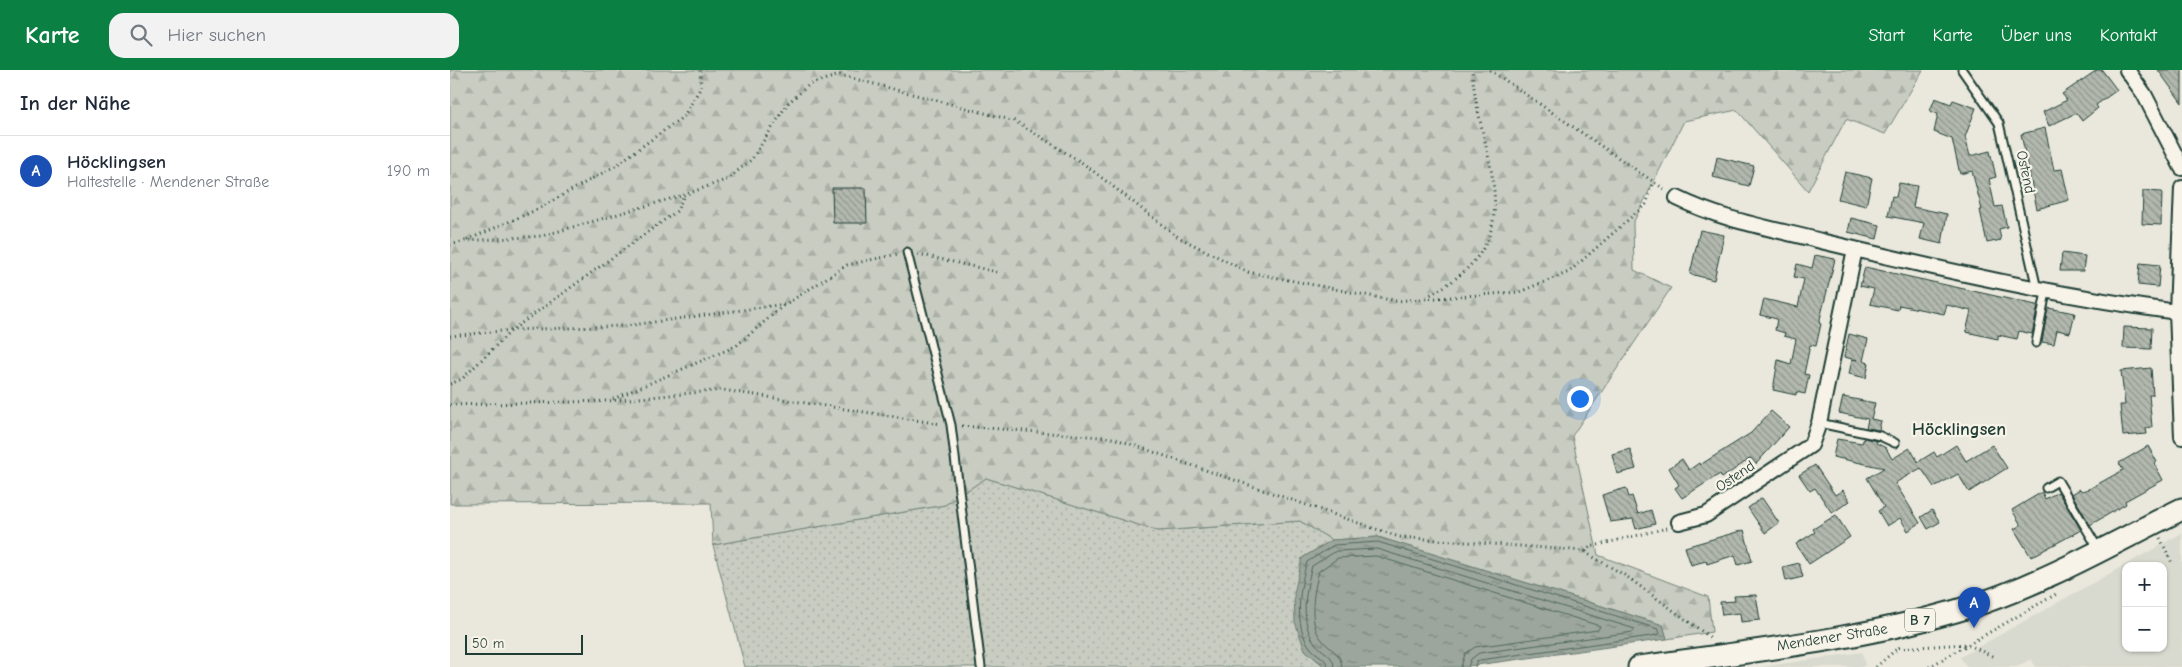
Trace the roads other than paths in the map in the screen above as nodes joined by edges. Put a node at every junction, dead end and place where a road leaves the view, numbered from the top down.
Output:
1 (1962, 70) edge
2 (2127, 70) edge
3 (2182, 168) edge
4 (2182, 188) edge
5 (1677, 198) dead end
6 (1855, 249) junction
7 (907, 252) road end
8 (2041, 291) junction
9 (2180, 311) edge
10 (2036, 343) dead end
11 (1819, 423) junction
12 (2182, 438) edge
13 (1895, 443) dead end
14 (2046, 488) dead end
15 (2182, 509) edge
16 (1679, 522) road end
17 (2099, 550) junction
18 (981, 667) edge
19 (1639, 667) edge

1 - 8 lane, Ostend
2 - 3 street
4 - 9 street
5 - 6 street
6 - 8 street
6 - 11 street, Ostend
7 - 18 lane
8 - 9 street
8 - 10 lane
9 - 12 street
11 - 13 lane
11 - 16 street, Ostend
14 - 17 lane
15 - 17 main road, Mendener Straße / B 7
17 - 19 main road, Mendener Straße / B 7

